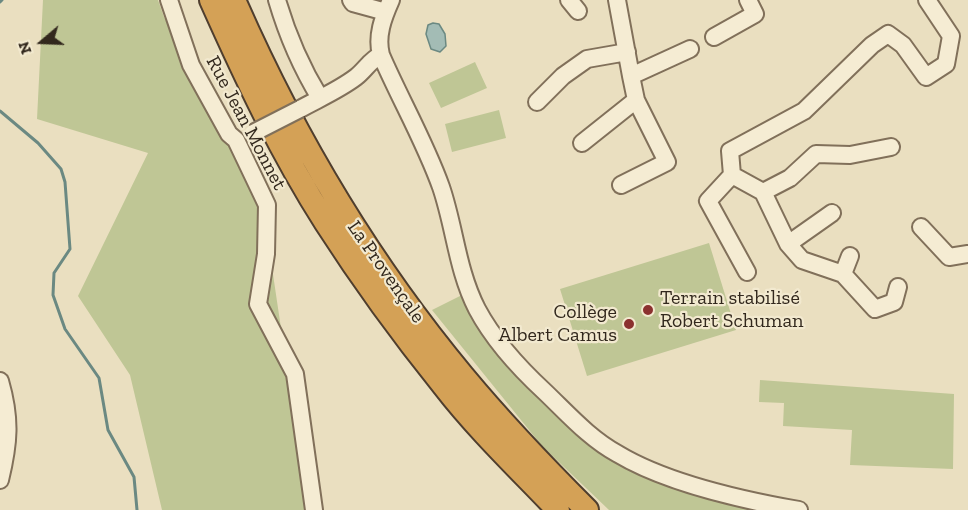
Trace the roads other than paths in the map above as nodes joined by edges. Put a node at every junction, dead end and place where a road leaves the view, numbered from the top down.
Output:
1 (169, 0) edge
2 (211, 0) edge
3 (234, 0) edge
4 (277, 0) edge
5 (351, 0) edge
6 (617, 0) edge
7 (748, 0) edge
8 (927, 0) edge
9 (388, 6) edge
10 (714, 37) dead end
11 (690, 48) dead end
12 (627, 52) junction
13 (381, 55) junction
14 (631, 76) junction
15 (320, 98) junction
16 (636, 100) junction
17 (537, 102) dead end
18 (236, 140) junction
19 (582, 142) dead end
20 (891, 147) dead end
21 (732, 175) junction
22 (621, 184) dead end
23 (763, 192) junction
24 (832, 213) dead end
25 (921, 228) dead end
26 (788, 244) junction
27 (968, 254) edge
28 (850, 256) dead end
29 (747, 272) dead end
30 (843, 274) junction
31 (898, 287) dead end
32 (0, 381) edge
33 (2, 400) edge
34 (0, 480) edge
35 (314, 510) edge
36 (558, 510) edge
37 (587, 510) edge
38 (799, 510) edge

1 - 18 street, Rue Jean Monnet
2 - 36 highway, La Provençale
3 - 37 highway, La Provençale
4 - 15 street
5 - 9 street
6 - 12 street
7 - 10 street
8 - 21 street
9 - 13 street
11 - 14 street
12 - 14 street
12 - 17 street
13 - 15 street
13 - 38 street
14 - 16 street
15 - 18 street, bridge
16 - 19 street
16 - 22 street
18 - 35 street, Rue Jean Monnet
20 - 23 street
21 - 23 street
21 - 29 street
23 - 26 street
24 - 26 street
25 - 27 street
26 - 30 street
28 - 30 street
30 - 31 street
32 - 33 street
33 - 34 street

